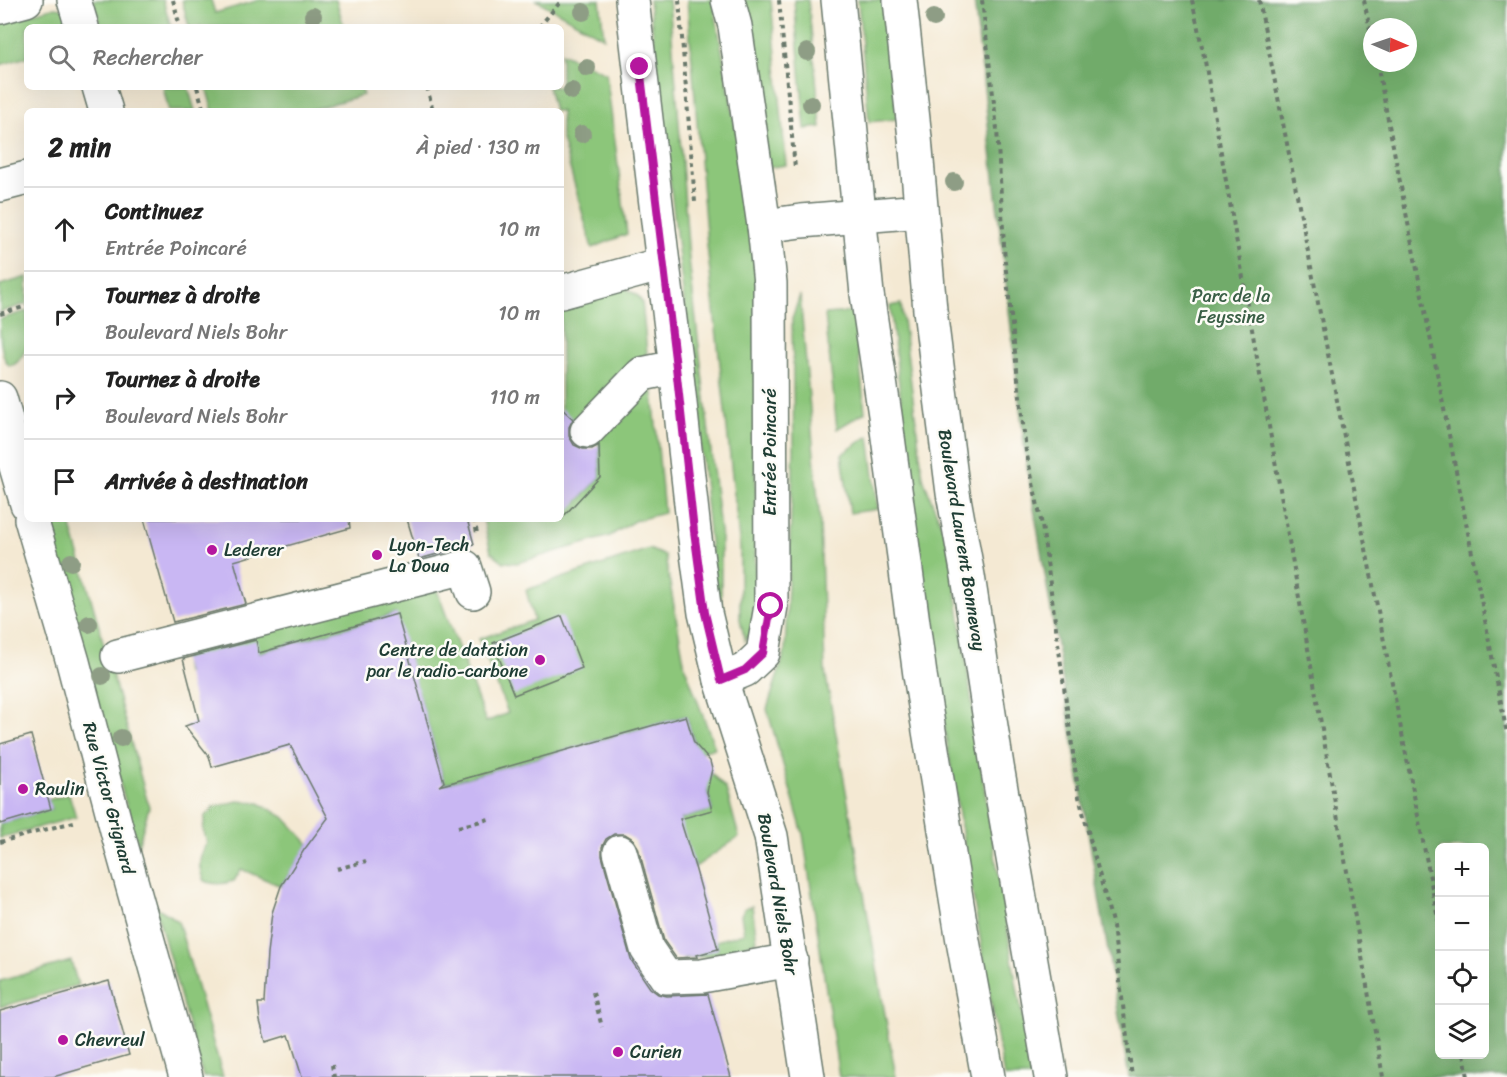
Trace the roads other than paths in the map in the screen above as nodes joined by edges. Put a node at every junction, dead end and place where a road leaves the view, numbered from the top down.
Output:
1 (26, 0) edge
2 (74, 0) edge
3 (632, 0) edge
4 (728, 0) edge
5 (837, 0) edge
6 (900, 0) edge
7 (0, 7) edge
8 (81, 24) edge
9 (100, 90) edge
10 (105, 108) edge
11 (24, 179) edge
12 (0, 185) edge
13 (921, 211) junction
14 (859, 217) junction
15 (764, 226) junction
16 (663, 264) junction
17 (564, 291) edge
18 (676, 367) junction
19 (0, 398) edge
20 (24, 412) edge
21 (586, 432) dead end
22 (12, 442) edge
23 (24, 492) edge
24 (32, 522) edge
25 (473, 592) dead end
26 (118, 656) dead end
27 (733, 675) junction
28 (620, 852) dead end
29 (791, 960) junction
30 (186, 1077) edge
31 (808, 1077) edge
32 (988, 1077) edge
33 (1051, 1077) edge

1 - 7 street
2 - 8 street
3 - 16 street, Boulevard Niels Bohr
4 - 15 street, Entrée Poincaré
5 - 14 street
6 - 13 street, Boulevard Laurent Bonnevay
9 - 10 street
11 - 12 street
13 - 14 street
13 - 33 street, Boulevard Laurent Bonnevay
14 - 15 street
14 - 32 street
15 - 27 street, Entrée Poincaré
16 - 17 street
16 - 18 street, Boulevard Niels Bohr
18 - 21 street
18 - 27 street, Boulevard Niels Bohr
19 - 22 street
20 - 22 street
22 - 23 street
24 - 30 street, Rue Victor Grignard
25 - 26 street
27 - 29 street, Boulevard Niels Bohr
28 - 29 street
29 - 31 street, Boulevard Niels Bohr

